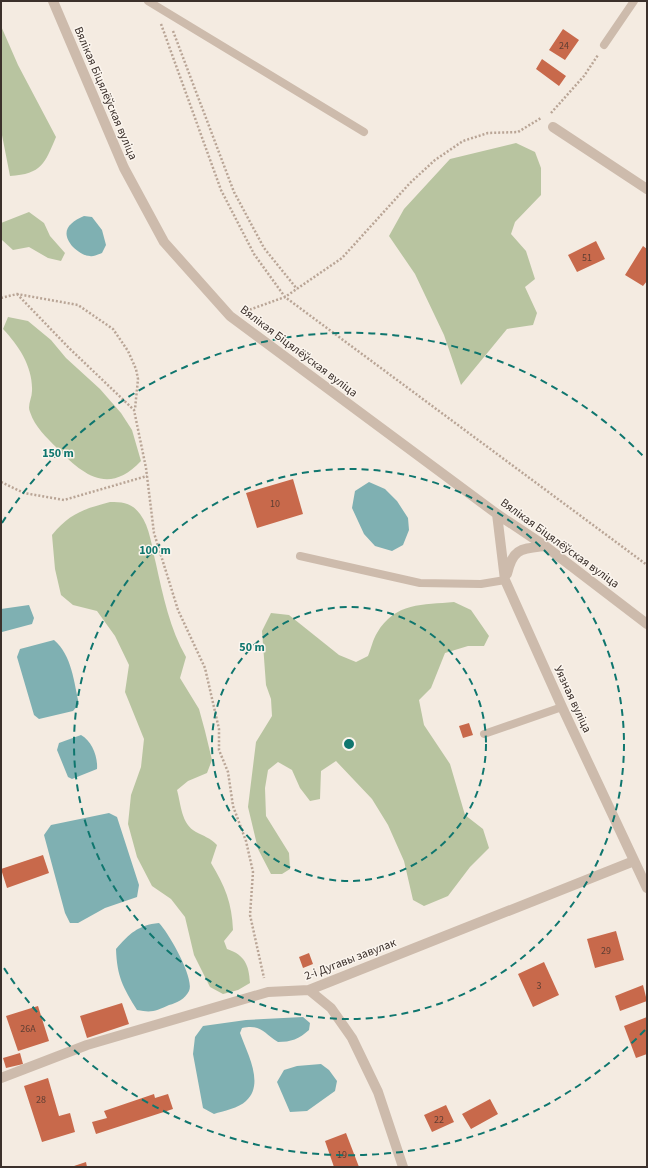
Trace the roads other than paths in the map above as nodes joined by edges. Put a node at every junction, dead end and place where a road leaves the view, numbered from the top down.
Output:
1 (53, 1) edge
2 (634, 1) edge
3 (151, 3) edge
4 (604, 45) road end
5 (553, 127) dead end
6 (364, 132) dead end
7 (647, 189) edge
8 (497, 514) junction
9 (545, 546) junction
10 (300, 556) dead end
11 (505, 580) junction
12 (647, 624) edge
13 (562, 707) junction
14 (484, 734) dead end
15 (634, 861) junction
16 (647, 888) edge
17 (309, 990) junction
18 (1, 1078) edge
19 (403, 1167) edge

1 - 8 street, Вялікая Біцялёўская вуліца
2 - 4 lane
3 - 6 lane
5 - 7 street
8 - 9 street, Вялікая Біцялёўская вуліца
8 - 11 street, Уязная вуліца
9 - 11 street
9 - 12 street, Вялікая Біцялёўская вуліца
10 - 11 lane
11 - 13 street, Уязная вуліца
13 - 14 lane
13 - 15 street, Уязная вуліца
15 - 16 street, Уязная вуліца
15 - 17 street, 2-і Дугавы завулак
17 - 18 street, 2-і Дугавы завулак
17 - 19 street

